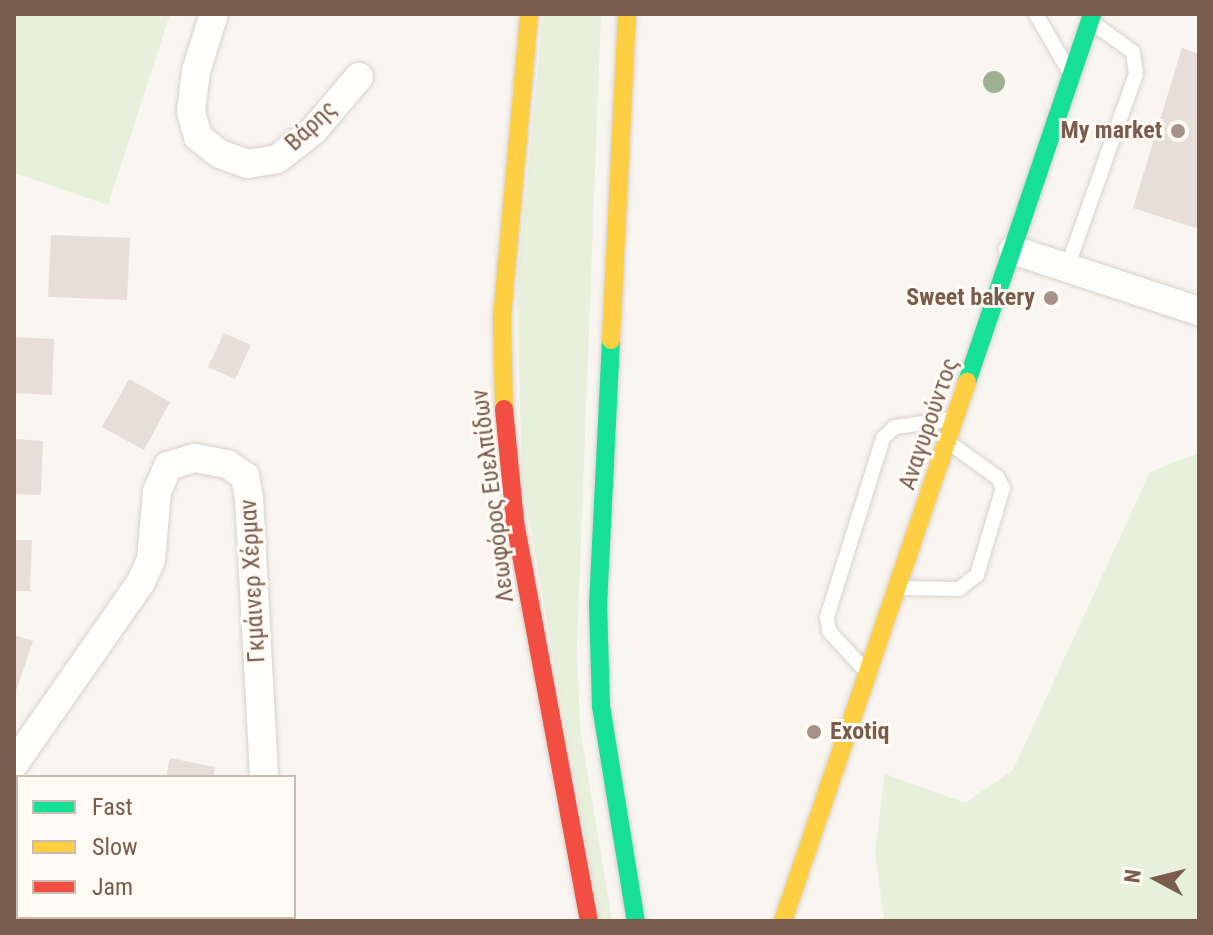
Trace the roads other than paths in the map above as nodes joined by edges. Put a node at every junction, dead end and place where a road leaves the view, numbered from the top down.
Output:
1 (214, 14) edge
2 (529, 14) edge
3 (627, 14) edge
4 (1036, 14) edge
5 (1091, 17) edge
6 (1071, 76) junction
7 (359, 77) dead end
8 (1013, 250) junction
9 (1068, 265) junction
10 (1199, 311) edge
11 (956, 419) junction
12 (948, 442) junction
13 (899, 588) junction
14 (870, 675) junction
15 (14, 764) edge
16 (264, 775) edge
17 (811, 849) junction
18 (589, 921) edge
19 (636, 921) edge
20 (761, 921) edge
21 (783, 921) edge

1 - 7 street, Βάρης
2 - 18 main road, Λεωφόρος Ευελπίδων
3 - 19 main road
4 - 6 lane
5 - 6 main road, Αναγυρούντος
5 - 9 lane
6 - 8 main road, Αναγυρούντος
8 - 9 street
8 - 11 main road, Αναγυρούντος
9 - 10 street
11 - 12 main road, Αναγυρούντος
11 - 14 lane
12 - 13 main road, Αναγυρούντος
12 - 13 lane
13 - 14 main road, Αναγυρούντος
14 - 17 main road, Αναγυρούντος
15 - 16 street, Γκμάινερ Χέρμαν
17 - 20 main road, Αναγυρούντος
17 - 21 main road, Αναγυρούντος

